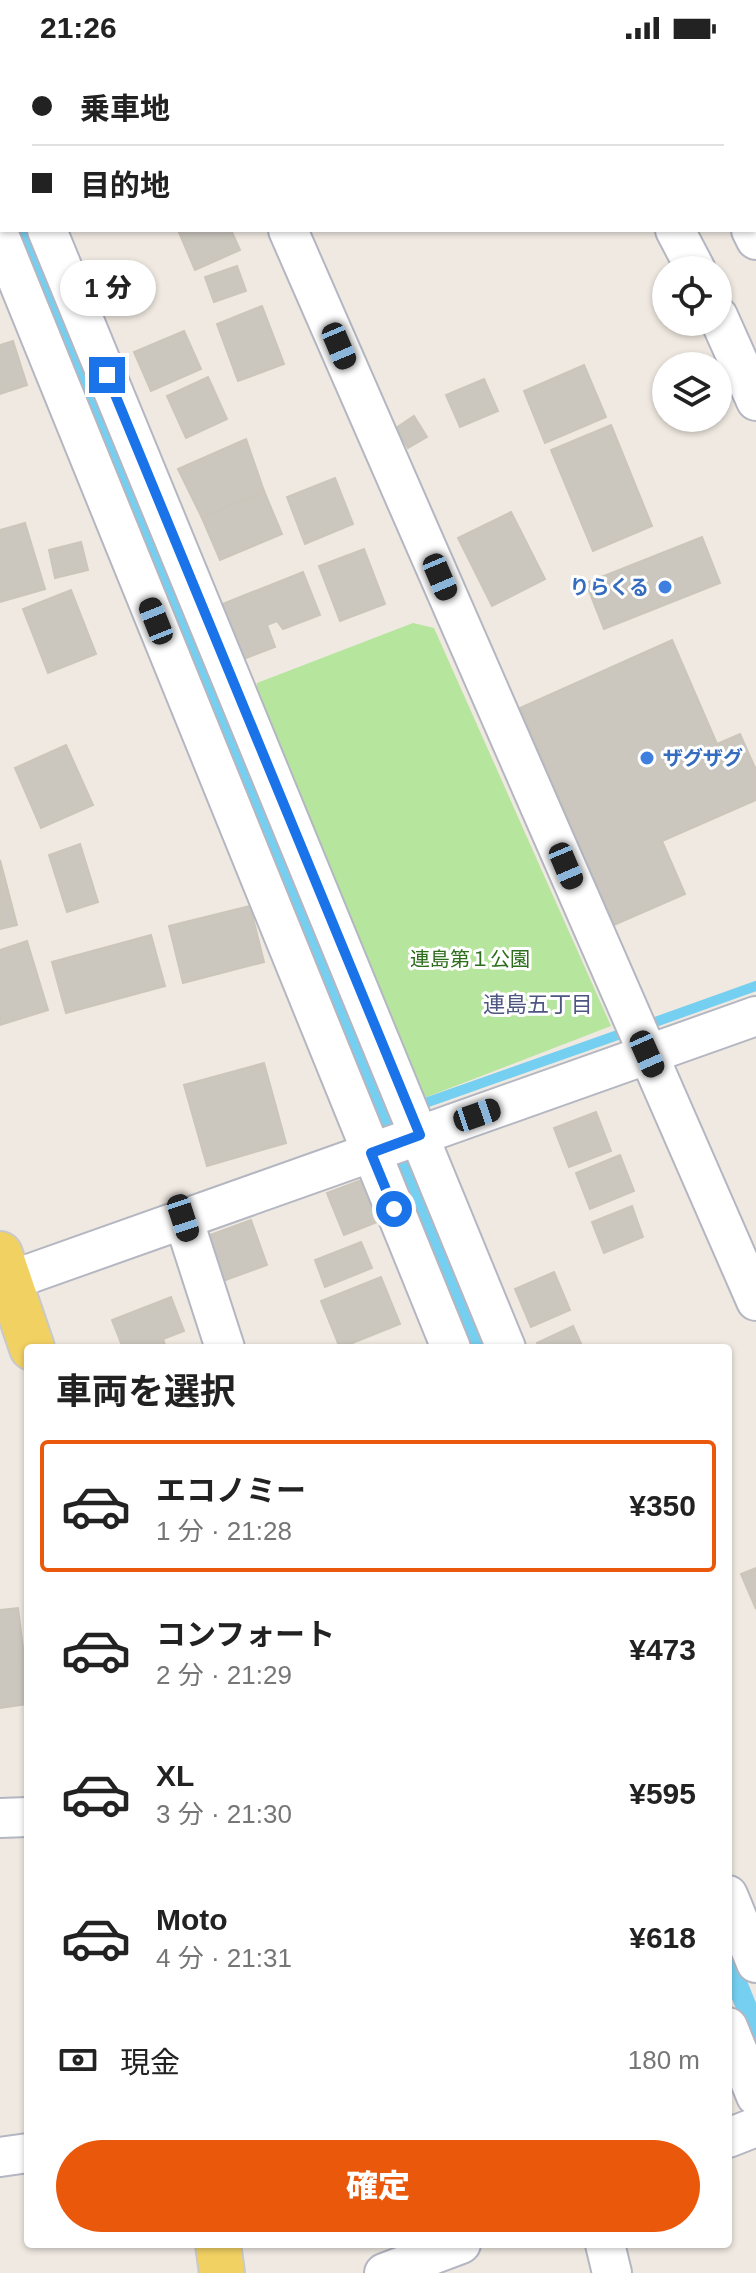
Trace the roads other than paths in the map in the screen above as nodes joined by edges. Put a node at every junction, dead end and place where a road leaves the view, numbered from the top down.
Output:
1 (48, 232) edge
2 (289, 232) edge
3 (676, 232) edge
4 (0, 237) edge
5 (689, 256) edge
6 (727, 336) edge
7 (756, 401) edge
8 (756, 1016) edge
9 (638, 1034) junction
10 (399, 1131) junction
11 (183, 1218) junction
12 (4, 1271) edge
13 (756, 1301) edge
14 (31, 1344) edge
15 (224, 1344) edge
16 (450, 1344) edge
17 (504, 1344) edge
18 (24, 1817) edge
19 (0, 1818) edge
20 (732, 1905) edge
21 (756, 1963) edge
22 (732, 2037) edge
23 (756, 2096) edge
24 (756, 2127) edge
25 (732, 2136) edge
26 (24, 2154) edge
27 (0, 2157) edge
28 (219, 2248) edge
29 (450, 2248) edge
30 (606, 2248) edge
31 (222, 2273) edge
32 (384, 2273) edge
33 (612, 2273) edge

1 - 10 street
2 - 9 street
3 - 5 street
4 - 10 street
6 - 7 street
8 - 9 street
9 - 10 street
9 - 13 street
10 - 11 street
10 - 16 street
10 - 17 street
11 - 12 street
11 - 15 street
12 - 14 main road
18 - 19 street
20 - 21 street
22 - 23 street
24 - 25 street
26 - 27 street
28 - 31 main road
29 - 32 street
30 - 33 street

